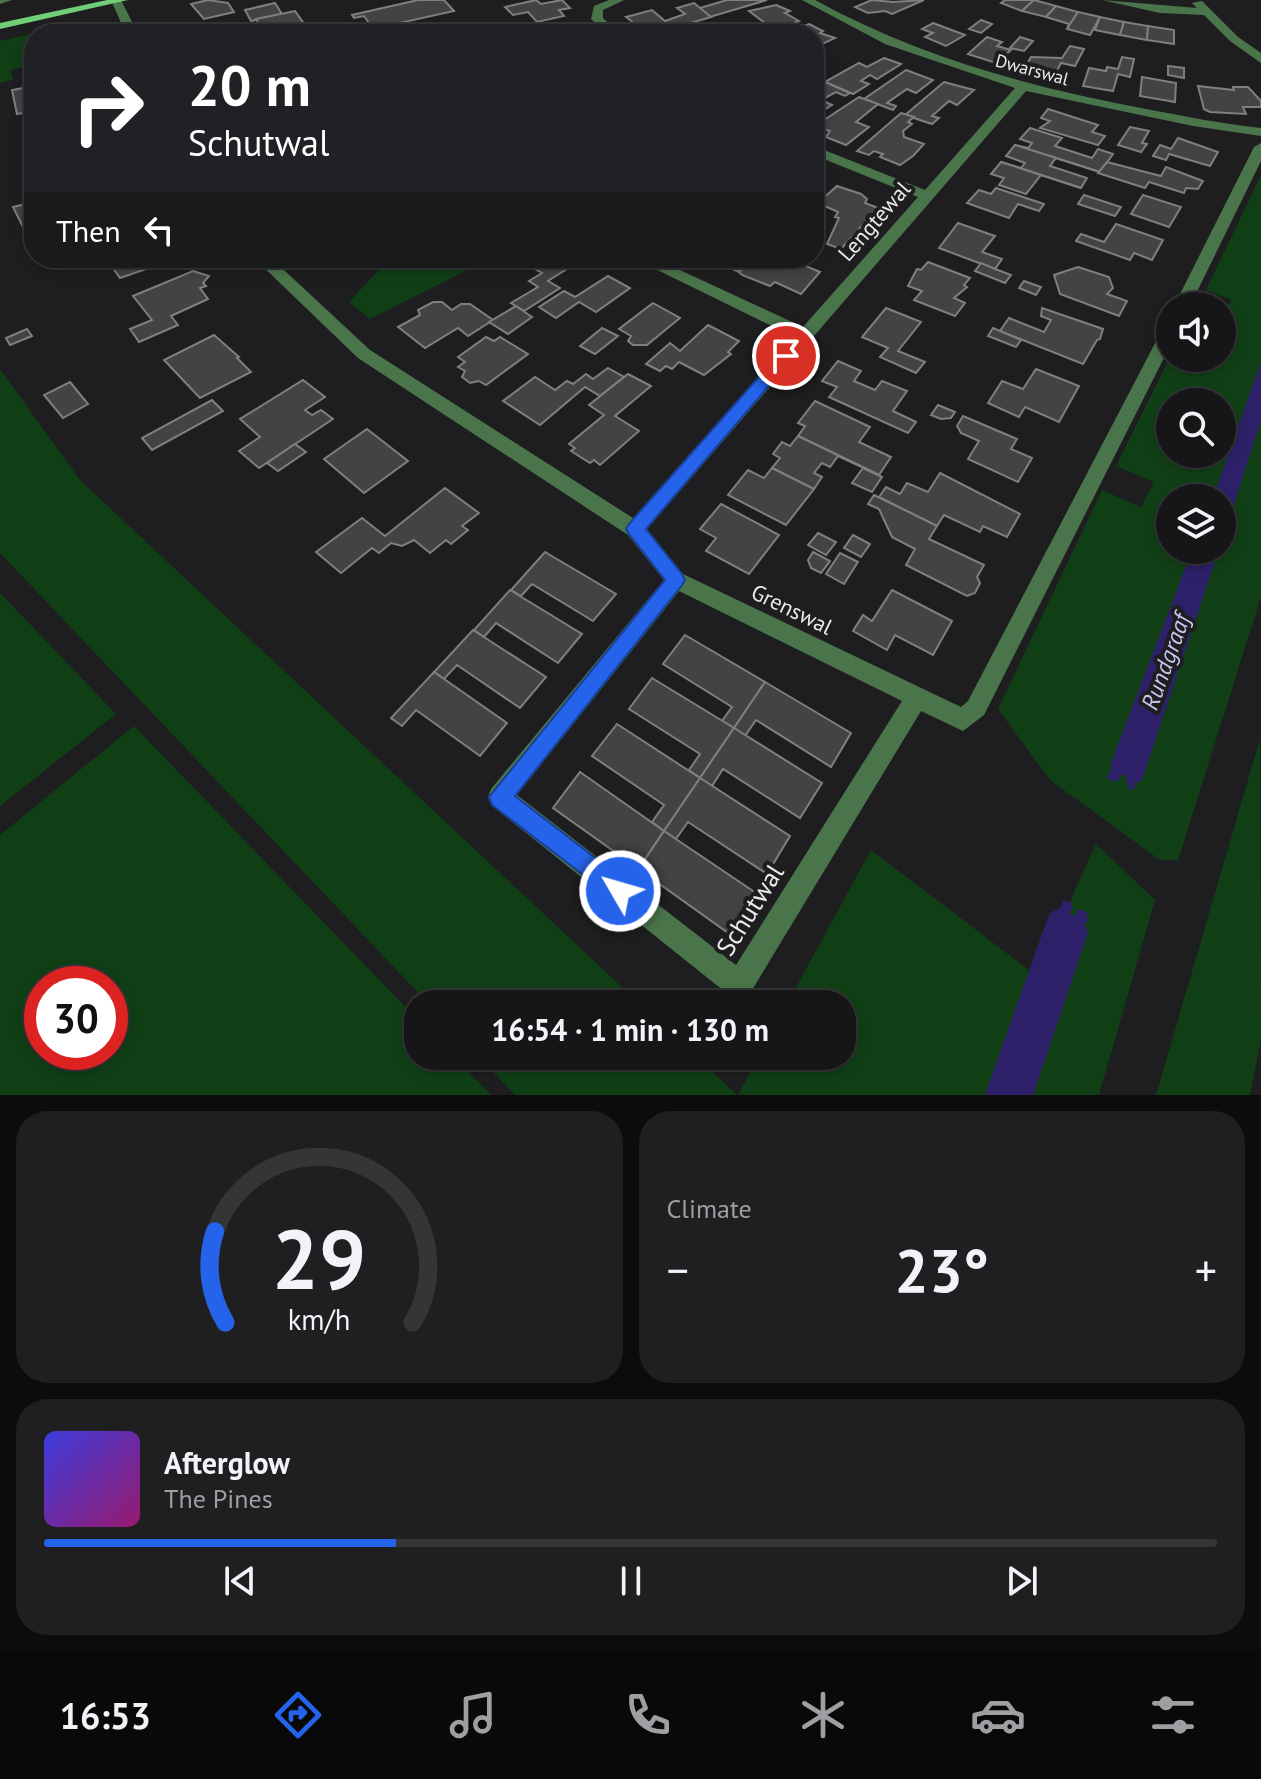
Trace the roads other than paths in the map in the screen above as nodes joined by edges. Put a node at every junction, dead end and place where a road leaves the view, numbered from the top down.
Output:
1 (7, 0) edge
2 (63, 0) edge
3 (119, 0) edge
4 (807, 0) edge
5 (1107, 0) edge
6 (1195, 0) edge
7 (0, 1) edge
8 (613, 1) edge
9 (1206, 12) junction
10 (0, 13) edge
11 (128, 24) edge
12 (603, 24) edge
13 (0, 26) edge
14 (1261, 59) edge
15 (1022, 88) junction
16 (1259, 132) edge
17 (1261, 147) edge
18 (824, 154) edge
19 (925, 195) junction
20 (273, 268) edge
21 (662, 268) edge
22 (1189, 292) edge
23 (805, 335) junction
24 (1156, 357) edge
25 (635, 529) junction
26 (676, 580) junction
27 (917, 697) junction

1 - 7 street
2 - 10 main road
3 - 11 street
3 - 13 main road
4 - 15 street, Dwarswal
5 - 9 street
6 - 9 street
8 - 12 street
9 - 14 street
15 - 16 street, Dwarswal
15 - 19 street, Lengtewal
16 - 17 street
17 - 22 street
18 - 19 street
19 - 23 street, Lengtewal
20 - 25 street, Grenswal
21 - 23 street
23 - 25 street, Lengtewal
24 - 27 street, Grenswal
25 - 26 street, Grenswal
26 - 27 street, Grenswal
26 - 27 street, Schutwal

